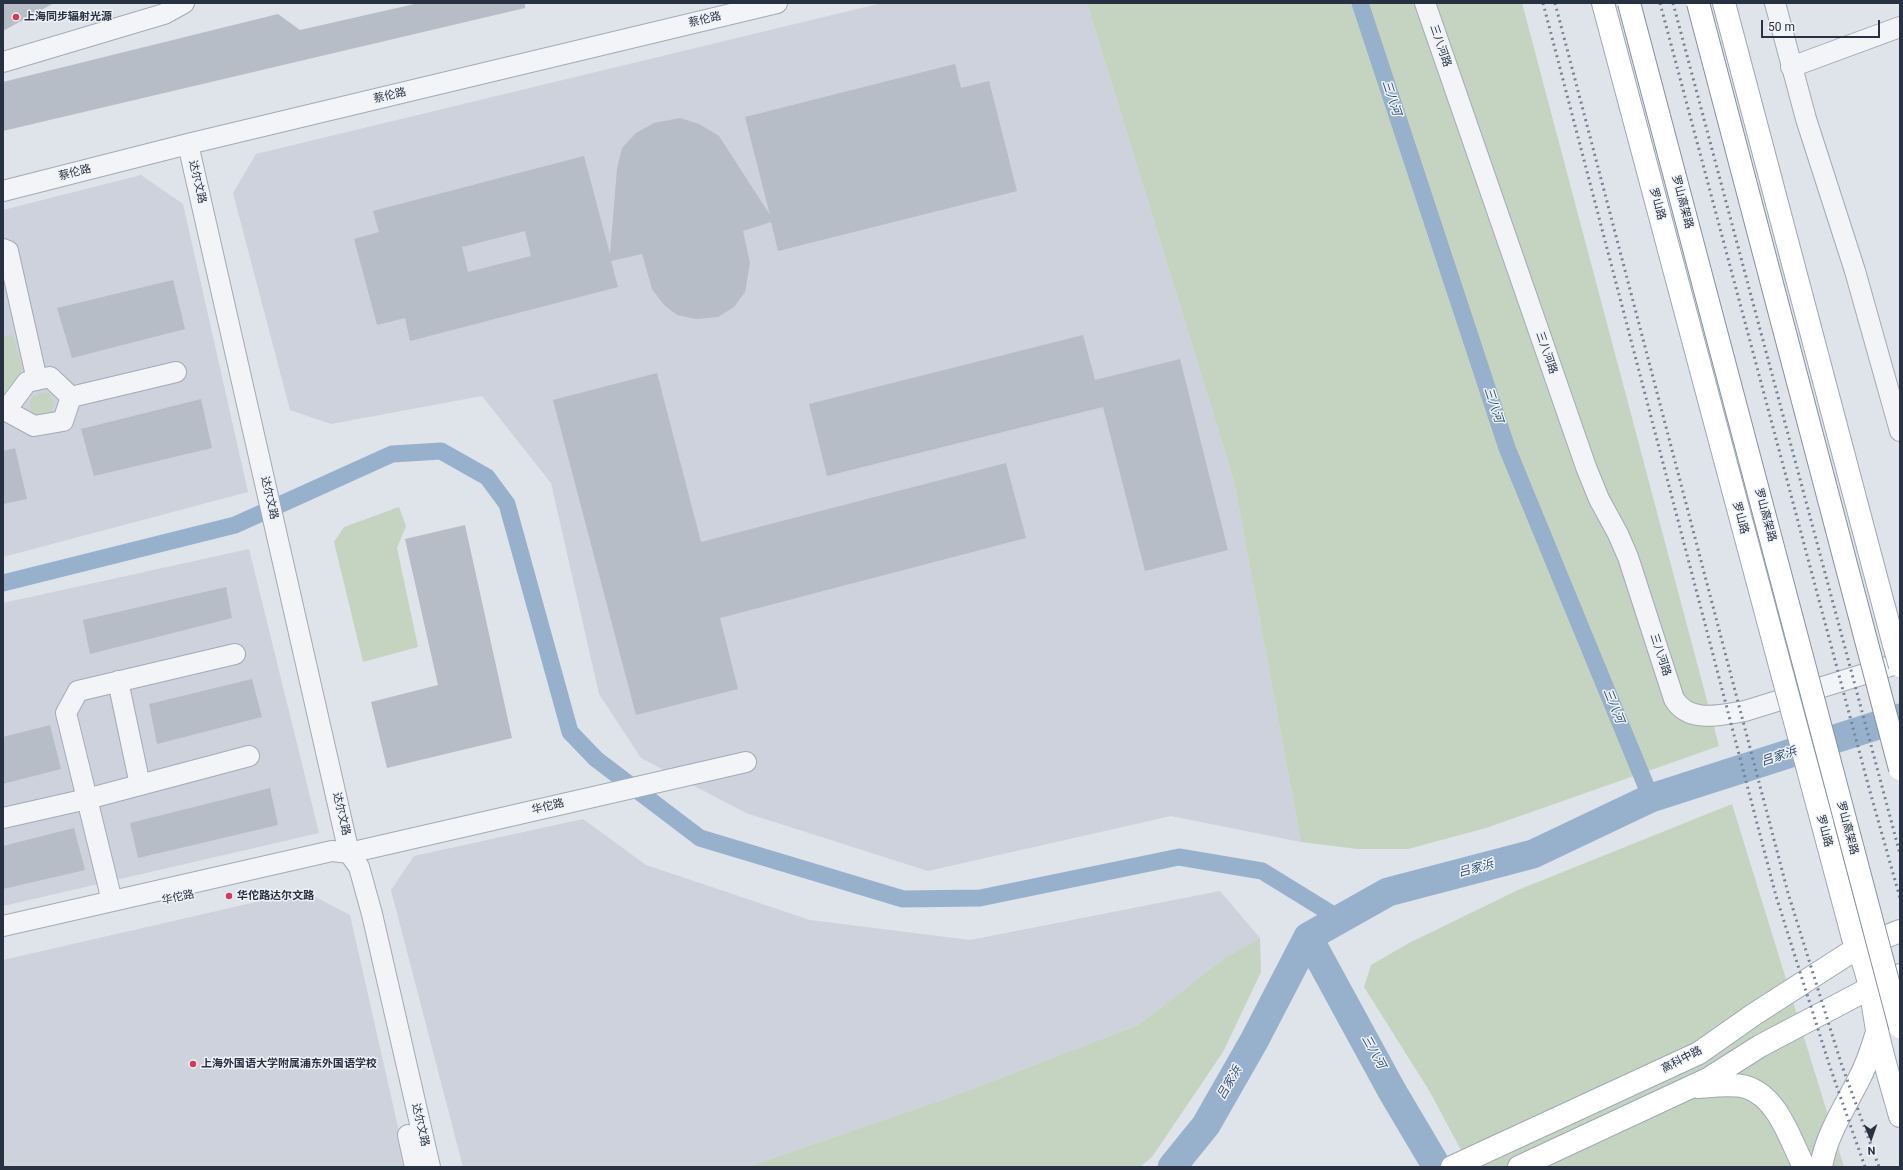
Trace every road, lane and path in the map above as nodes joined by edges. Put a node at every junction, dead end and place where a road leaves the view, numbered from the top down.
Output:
1 (184, 3) edge
2 (777, 3) edge
3 (1424, 3) edge
4 (1603, 3) edge
5 (1629, 3) edge
6 (1698, 3) edge
7 (1724, 3) edge
8 (1775, 3) edge
9 (1900, 27) edge
10 (3, 62) edge
11 (1791, 67) junction
12 (188, 144) junction
13 (3, 191) edge
14 (3, 249) edge
15 (176, 372) dead end
16 (37, 380) junction
17 (71, 397) junction
18 (5, 410) edge
19 (1900, 431) edge
20 (235, 654) dead end
21 (1897, 654) edge
22 (1900, 666) edge
23 (118, 681) junction
24 (249, 756) dead end
25 (746, 762) dead end
26 (1900, 769) edge
27 (140, 785) junction
28 (87, 799) junction
29 (3, 818) edge
30 (350, 852) junction
31 (112, 901) junction
32 (3, 926) edge
33 (1900, 931) edge
34 (3, 936) edge
35 (1857, 948) junction
36 (1900, 975) edge
37 (1870, 988) junction
38 (1900, 1027) edge
39 (1877, 1032) junction
40 (1688, 1088) junction
41 (1900, 1116) edge
42 (1457, 1165) edge
43 (415, 1167) edge
44 (430, 1167) edge
45 (1519, 1167) edge
46 (1804, 1167) edge
47 (1821, 1167) edge

1 - 10 street
2 - 12 street, 蔡伦路
3 - 21 street, 三八河路
4 - 35 main road, 罗山路, bridge
5 - 38 main road, 罗山高架路, bridge
6 - 26 main road, bridge
7 - 21 main road
8 - 11 street
9 - 11 street
11 - 19 street
12 - 13 street, 蔡伦路
12 - 30 street, 达尔文路
14 - 16 street
15 - 17 street
16 - 17 street
16 - 18 street
17 - 18 street
20 - 23 street
21 - 22 main road, bridge
23 - 27 street
23 - 28 street
24 - 27 street
25 - 30 street, 华佗路
27 - 28 street
28 - 29 street
28 - 31 street
30 - 31 street, 华佗路
30 - 34 street, 华佗路
30 - 43 street, 达尔文路
30 - 44 street, 达尔文路
31 - 32 street, 华佗路
33 - 35 main road, 高科中路
35 - 37 main road, 罗山路
35 - 42 main road, 高科中路
36 - 37 main road
37 - 39 main road, 罗山路
37 - 40 main road
39 - 41 main road, 罗山路
39 - 47 main road, 罗山路
40 - 45 main road
40 - 46 main road

